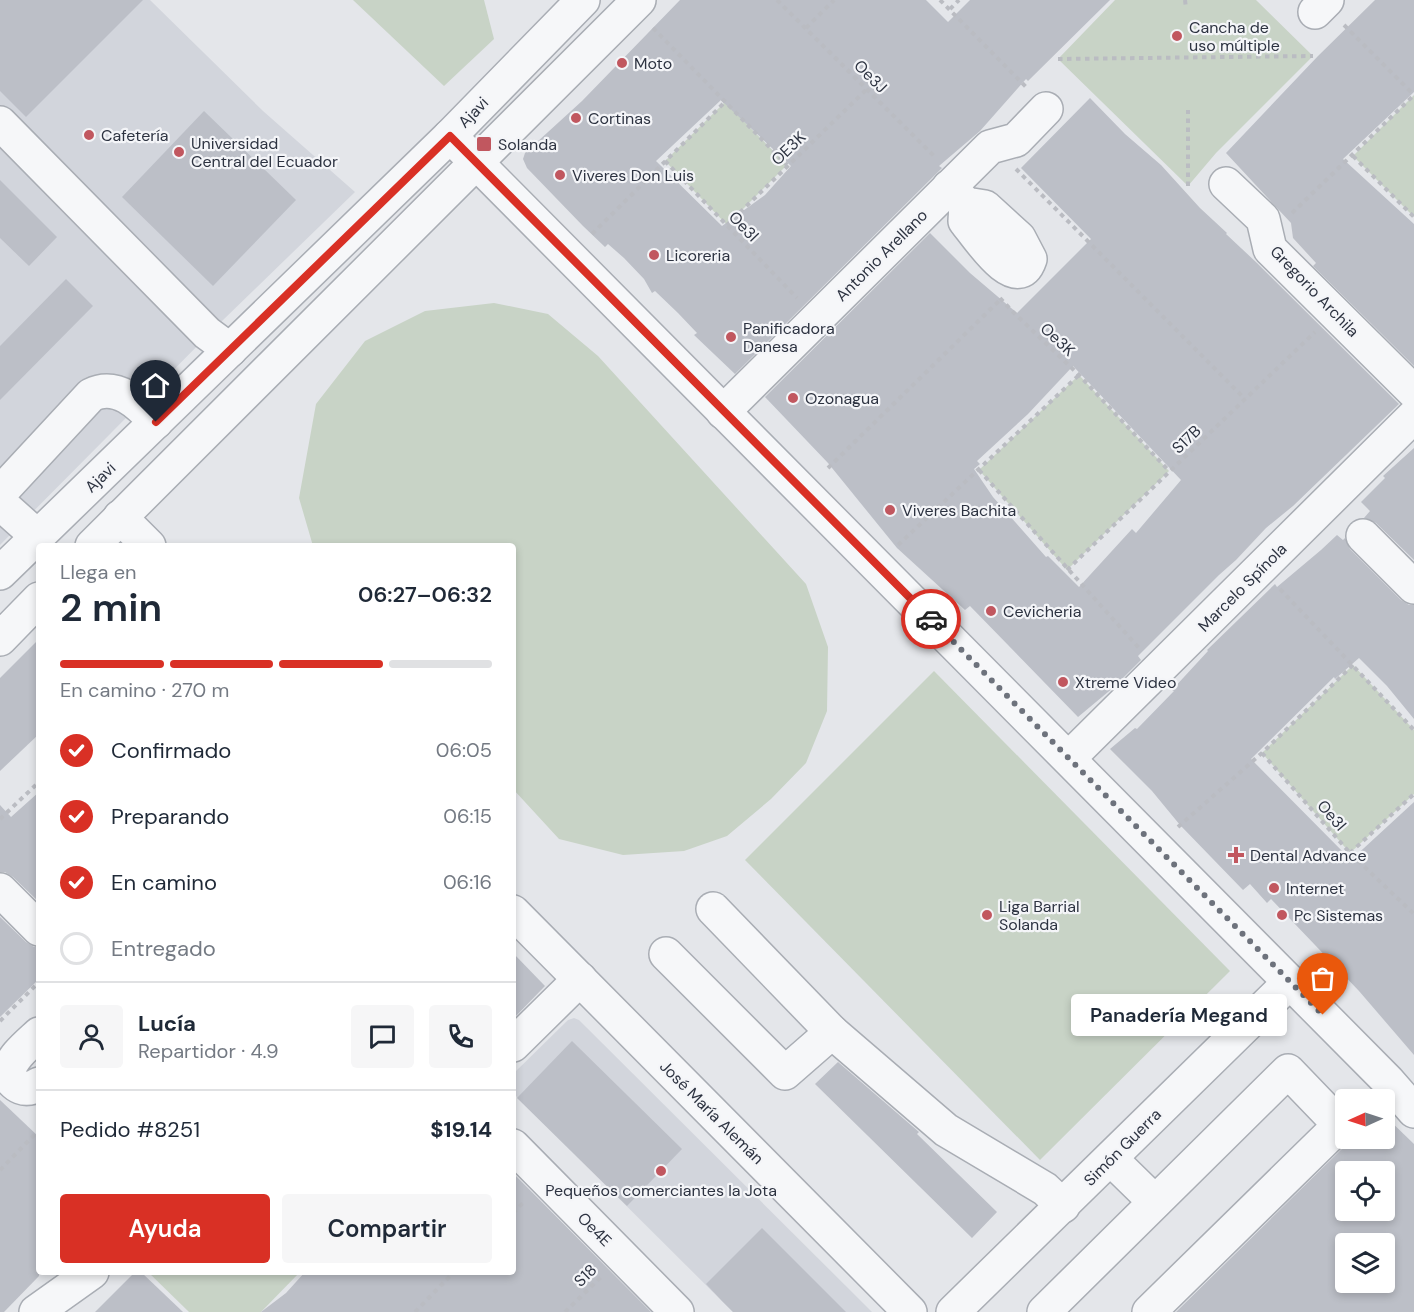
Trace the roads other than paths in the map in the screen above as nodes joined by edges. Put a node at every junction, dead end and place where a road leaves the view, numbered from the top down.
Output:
1 (583, 0) edge
2 (644, 12) edge
3 (1037, 100) road end
4 (0, 123) edge
5 (450, 136) junction
6 (476, 163) junction
7 (1226, 184) dead end
8 (230, 350) junction
9 (1414, 392) edge
10 (723, 412) junction
11 (1414, 416) edge
12 (156, 422) junction
13 (0, 493) edge
14 (1328, 501) junction
15 (0, 503) edge
16 (120, 517) junction
17 (38, 537) junction
18 (95, 543) edge
19 (146, 543) edge
20 (0, 573) edge
21 (1414, 587) edge
22 (36, 602) edge
23 (0, 639) edge
24 (1069, 758) junction
25 (0, 890) edge
26 (712, 909) dead end
27 (516, 915) edge
28 (36, 926) edge
29 (666, 954) dead end
30 (580, 979) junction
31 (1290, 982) junction
32 (831, 1032) junction
33 (36, 1037) edge
34 (516, 1042) edge
35 (36, 1086) edge
36 (1378, 1089) edge
37 (1395, 1100) edge
38 (1414, 1111) edge
39 (1335, 1115) edge
40 (1335, 1128) edge
41 (516, 1149) edge
42 (1111, 1159) junction
43 (1155, 1202) junction
44 (1063, 1206) junction
45 (88, 1275) edge
46 (36, 1312) edge
47 (677, 1312) edge
48 (910, 1312) edge
49 (953, 1312) edge
50 (1044, 1312) edge
51 (1149, 1312) edge

1 - 5 street, Ajavi
2 - 6 street
3 - 10 street, Antonio Arellano
4 - 8 street
5 - 6 street
5 - 8 street, Ajavi
6 - 10 street
6 - 16 street
7 - 9 street, Gregorio Archila
8 - 12 street, Ajavi
10 - 24 street
11 - 14 street, Marcelo Spínola
12 - 13 street
12 - 17 street, Ajavi
14 - 21 street
14 - 24 street, Marcelo Spínola
15 - 17 street
16 - 18 street
16 - 19 street
17 - 20 street, Ajavi
22 - 23 street
24 - 31 street
25 - 28 street
26 - 32 street
27 - 30 street, José María Alemán
29 - 32 street
30 - 34 street
30 - 48 street, José María Alemán
31 - 36 street
31 - 42 street, Simón Guerra
32 - 44 street
33 - 35 street
37 - 38 street
39 - 43 street
40 - 51 street
41 - 47 street, Oe4E
42 - 43 street
42 - 44 street, Simón Guerra
43 - 50 street
44 - 49 street, Simón Guerra
45 - 46 street

